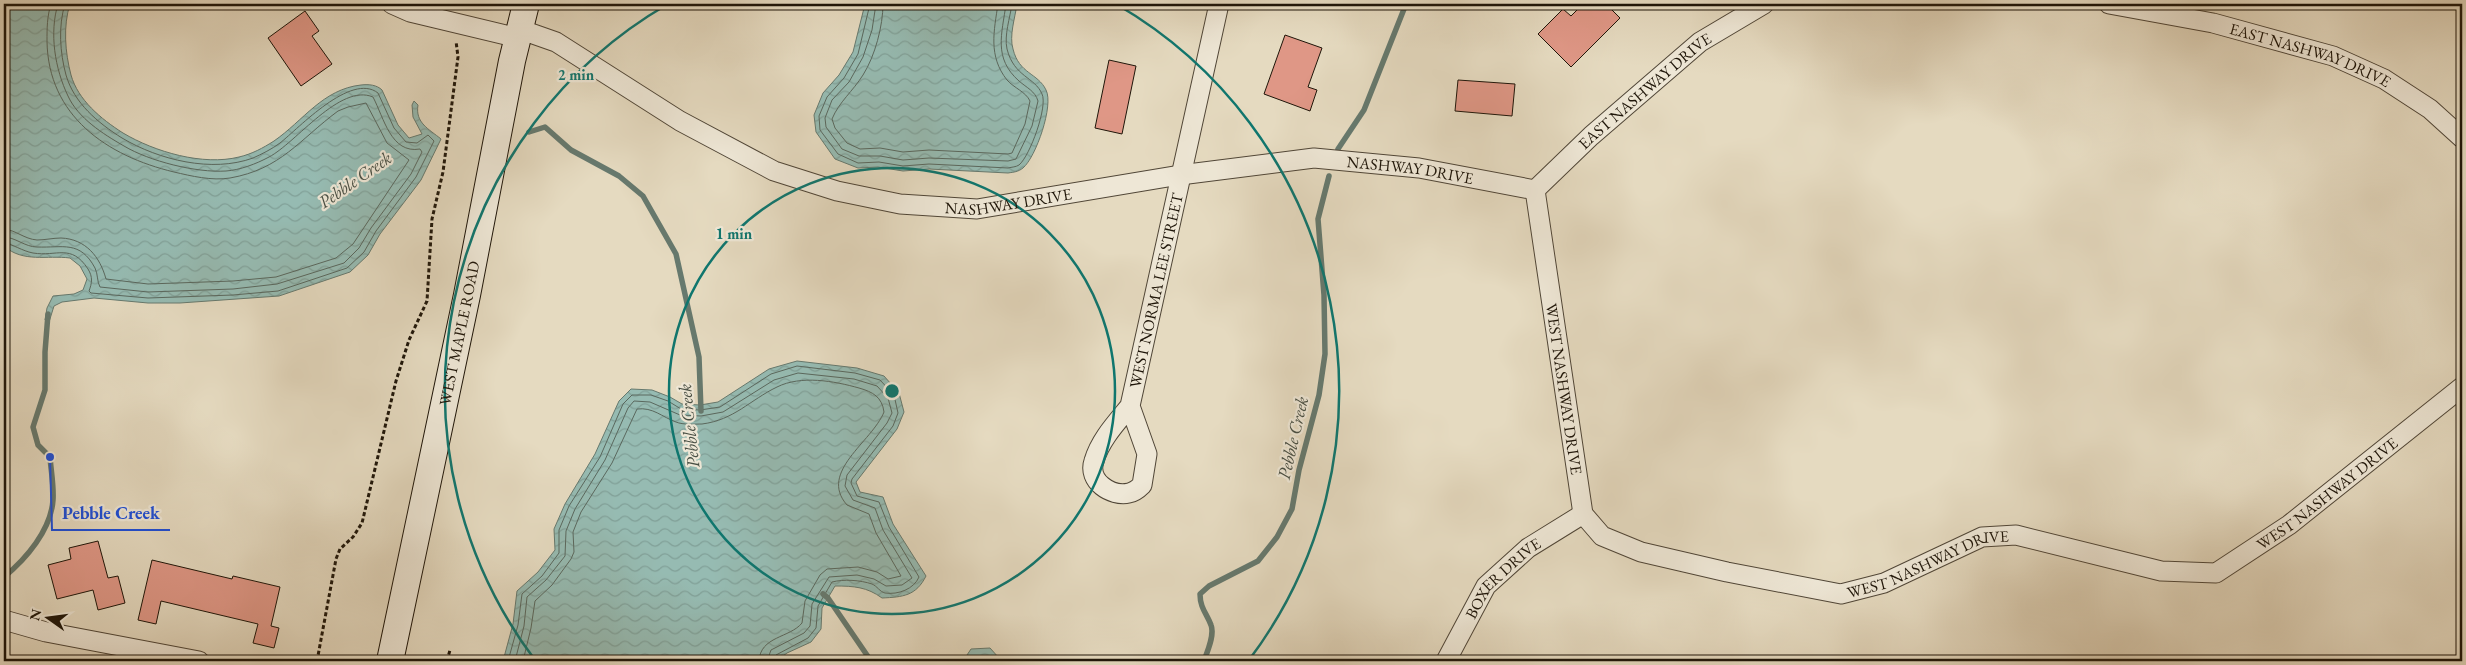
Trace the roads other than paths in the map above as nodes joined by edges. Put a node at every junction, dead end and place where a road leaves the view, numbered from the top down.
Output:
1 (392, 4) edge
2 (526, 4) edge
3 (1219, 4) edge
4 (1764, 4) edge
5 (2109, 4) edge
6 (519, 34) junction
7 (2462, 138) edge
8 (1180, 175) junction
9 (1535, 190) junction
10 (2462, 387) edge
11 (1130, 406) dead end
12 (1583, 514) junction
13 (4, 620) edge
14 (199, 661) edge
15 (390, 661) edge
16 (1446, 661) edge

1 - 6 street, NASHWAY DRIVE
2 - 6 main road, WEST MAPLE ROAD
3 - 8 street, WEST NORMA LEE STREET
4 - 9 street, EAST NASHWAY DRIVE
5 - 7 street, EAST NASHWAY DRIVE
6 - 8 street, NASHWAY DRIVE
6 - 15 main road, WEST MAPLE ROAD
8 - 9 street, NASHWAY DRIVE
8 - 11 street, WEST NORMA LEE STREET
9 - 12 street, WEST NASHWAY DRIVE
10 - 12 street, WEST NASHWAY DRIVE
12 - 16 street, BOXER DRIVE
13 - 14 street

